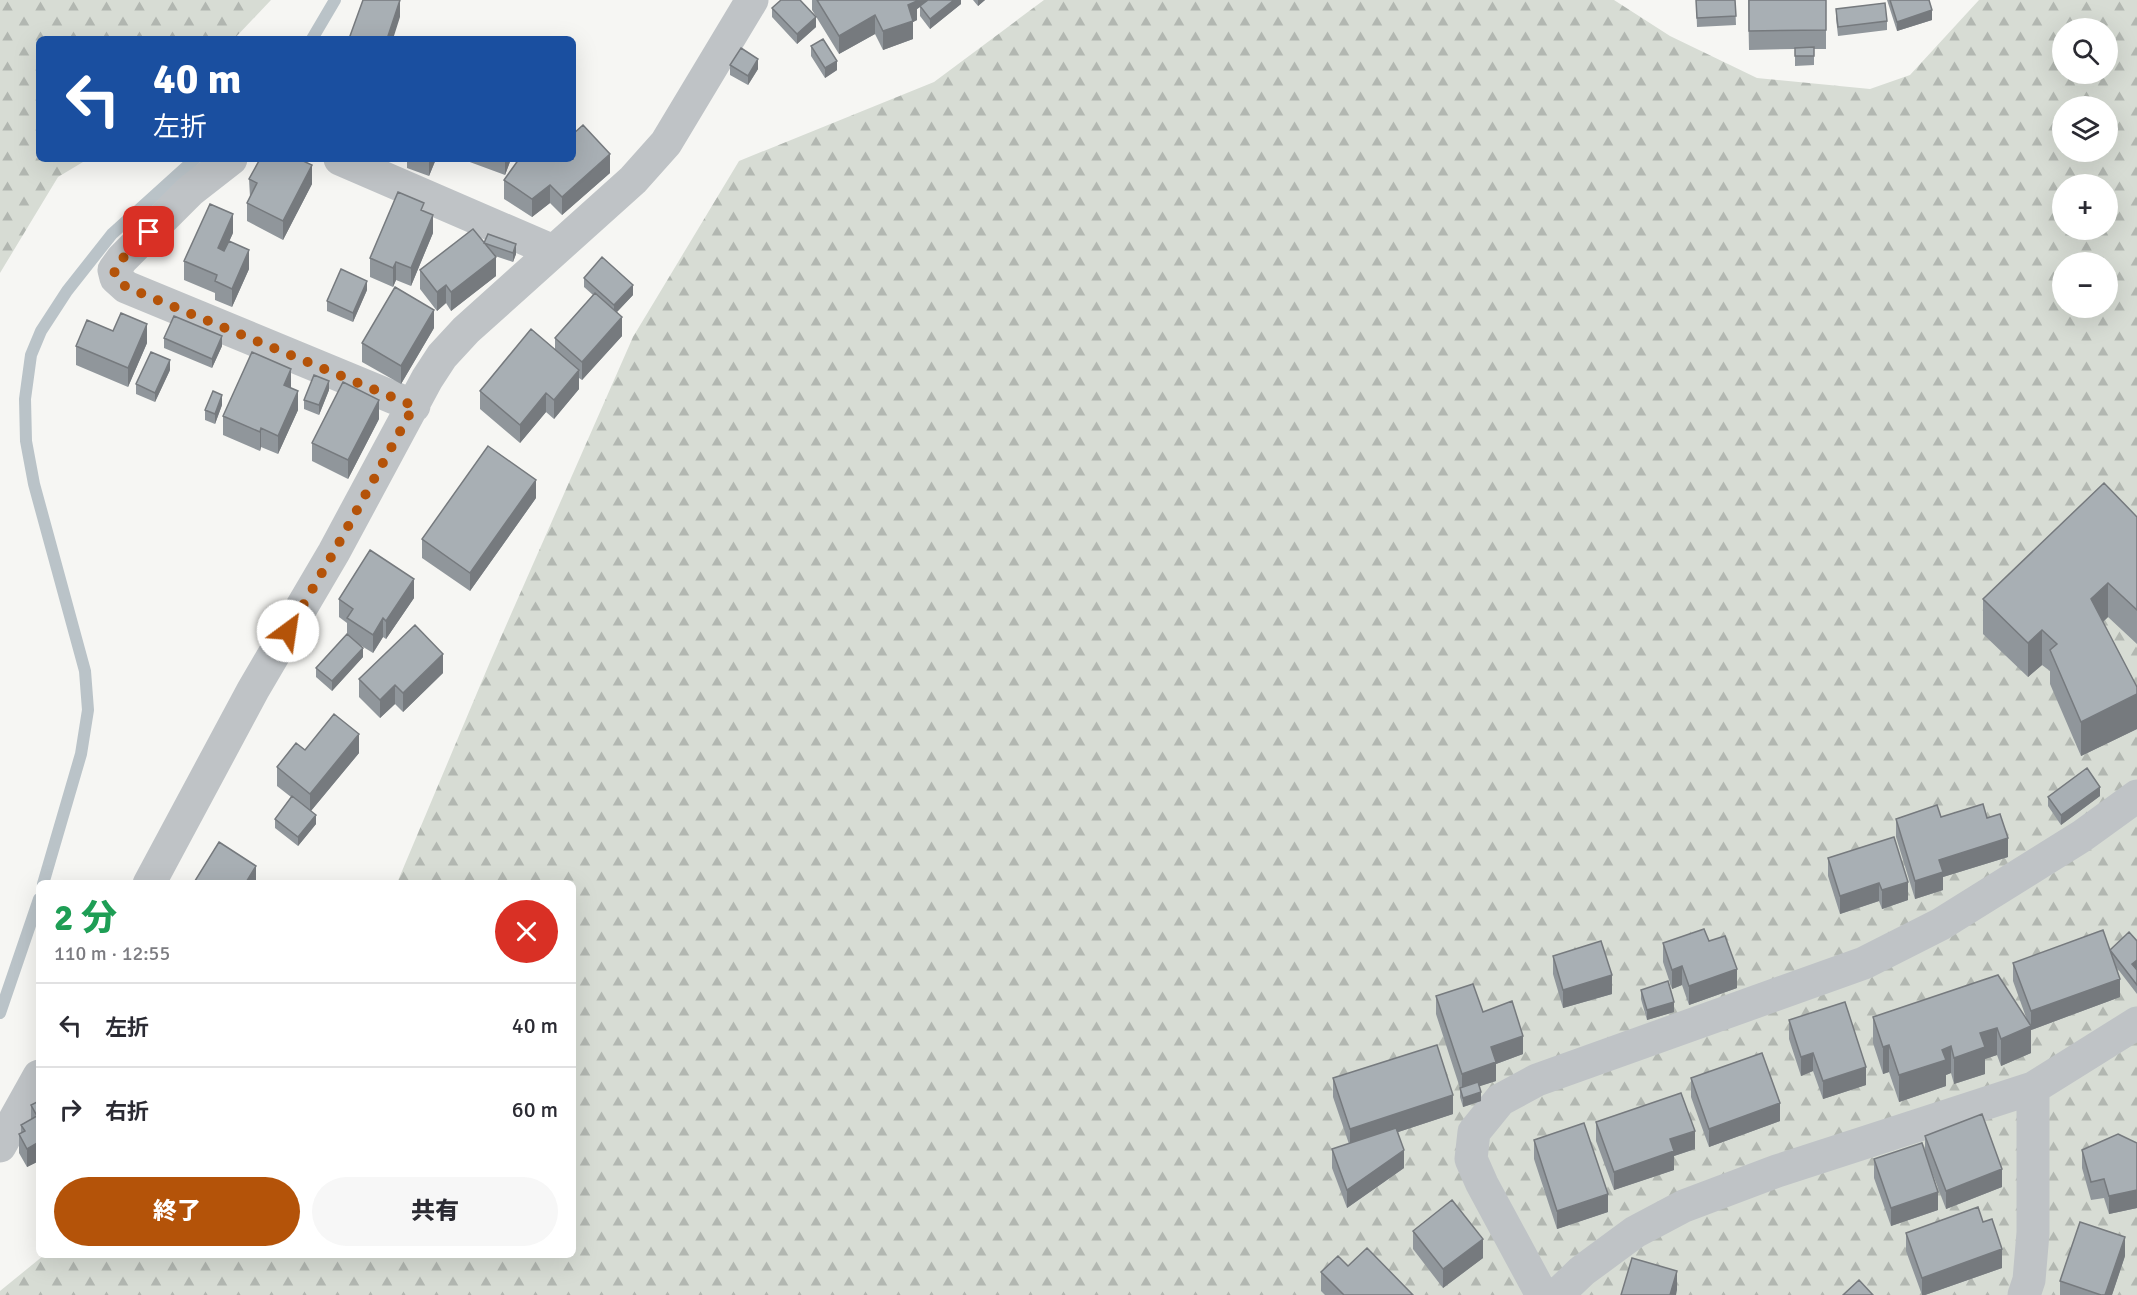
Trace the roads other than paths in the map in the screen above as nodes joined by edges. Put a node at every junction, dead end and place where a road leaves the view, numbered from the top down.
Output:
1 (752, 0) edge
2 (227, 162) edge
3 (347, 162) edge
4 (553, 251) junction
5 (414, 406) junction
6 (2137, 796) edge
7 (151, 880) edge
8 (2137, 1023) edge
9 (36, 1081) edge
10 (2033, 1088) junction
11 (0, 1146) edge
12 (1542, 1295) edge
13 (1557, 1295) edge
14 (2024, 1295) edge

1 - 4 street
2 - 5 street
3 - 4 street
4 - 5 street
5 - 7 street
6 - 12 street
8 - 10 street
9 - 11 street
10 - 13 street
10 - 14 street

